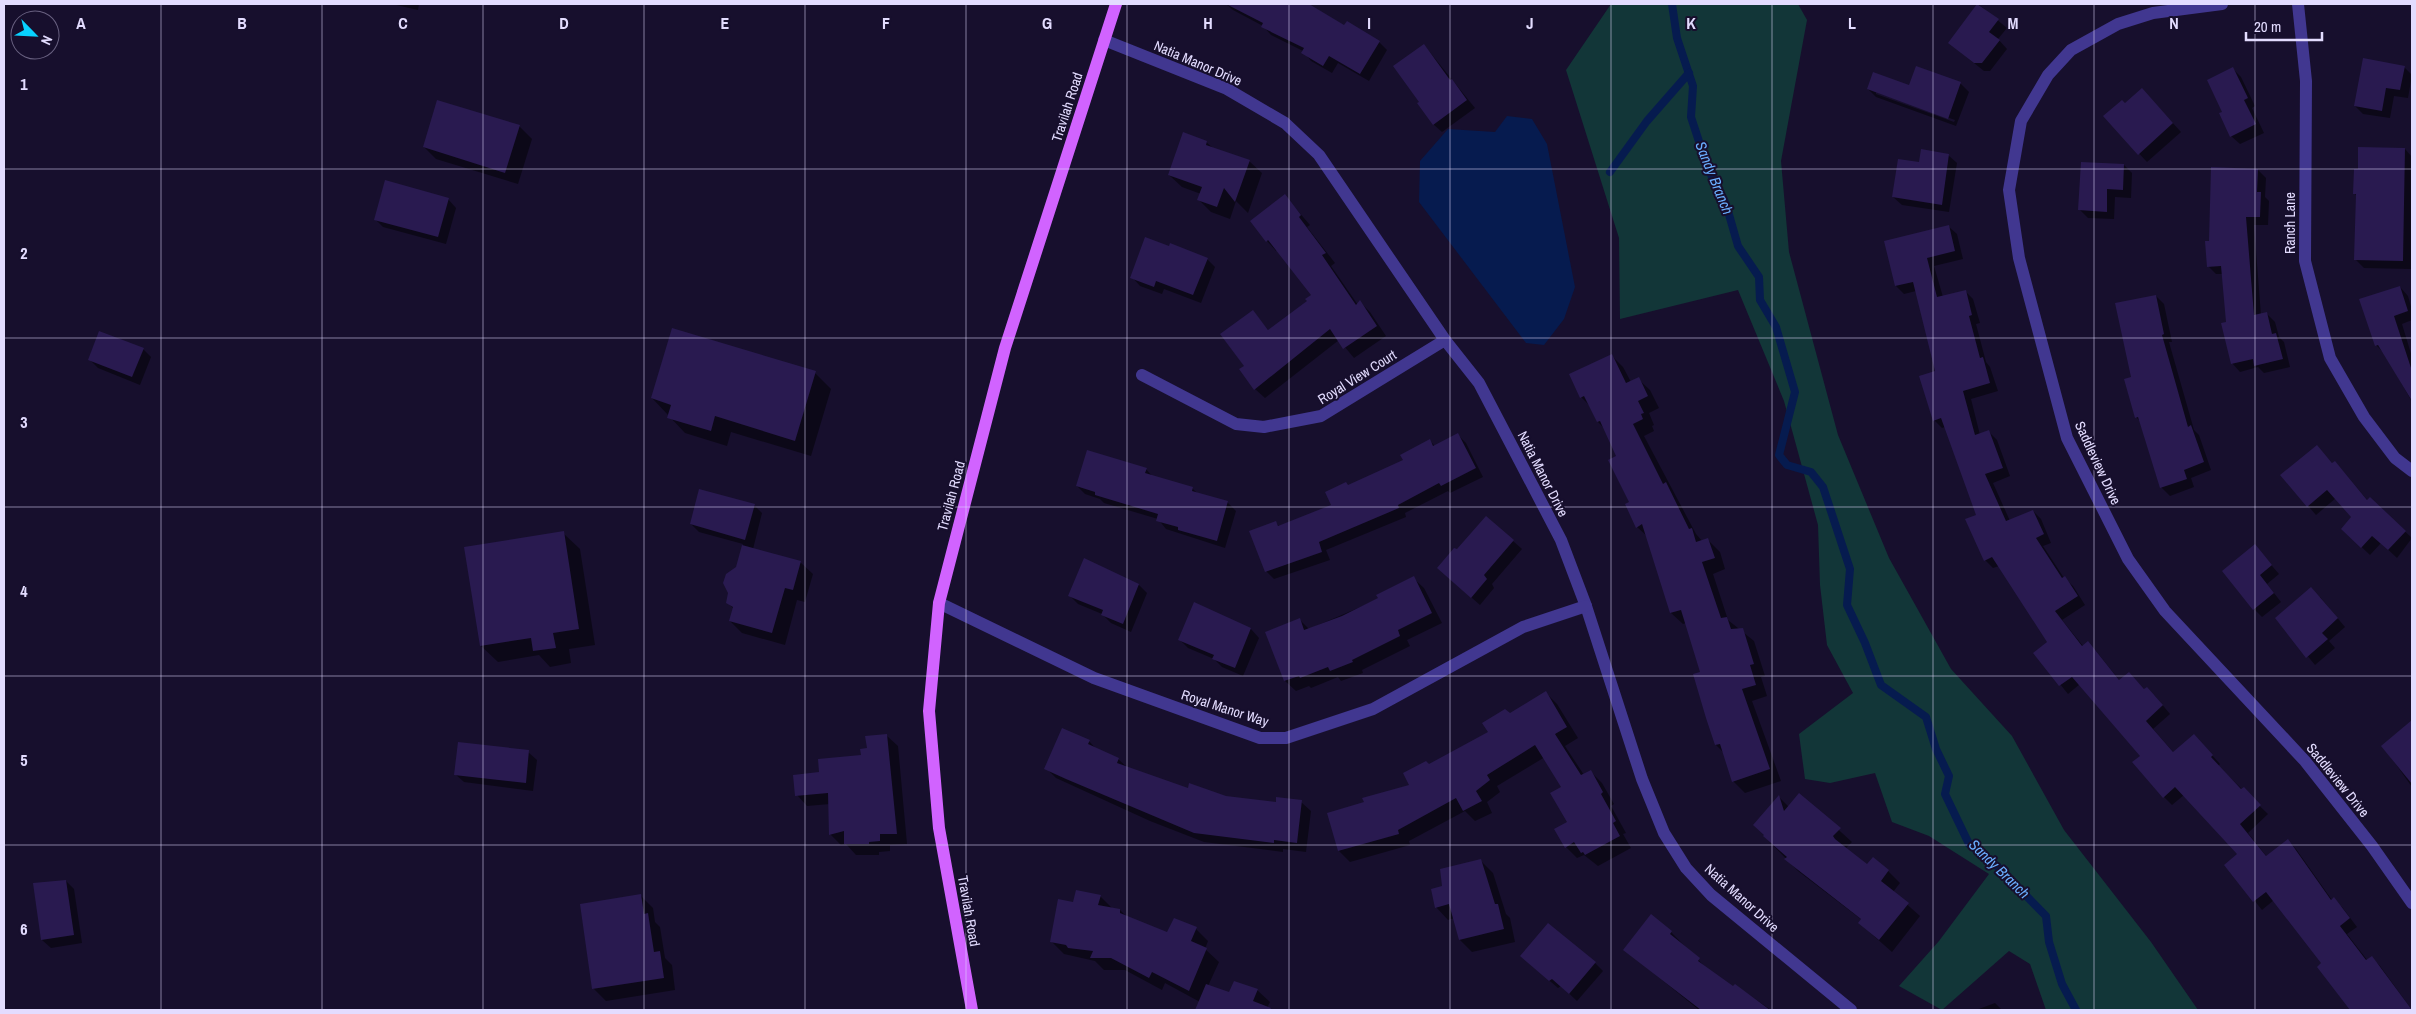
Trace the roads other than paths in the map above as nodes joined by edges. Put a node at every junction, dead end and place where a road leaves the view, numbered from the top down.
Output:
1 (1116, 4) edge
2 (2222, 4) edge
3 (2298, 4) edge
4 (1104, 40) junction
5 (1445, 340) junction
6 (1142, 375) dead end
7 (2412, 471) edge
8 (939, 603) junction
9 (1586, 606) junction
10 (2412, 903) edge
11 (972, 1010) edge
12 (1850, 1010) edge

1 - 4 main road, Travilah Road
2 - 10 street, Saddleview Drive
3 - 7 street, Ranch Lane
4 - 5 street, Natia Manor Drive
4 - 8 main road, Travilah Road
5 - 6 street, Royal View Court
5 - 9 street, Natia Manor Drive
8 - 9 street, Royal Manor Way
8 - 11 main road, Travilah Road
9 - 12 street, Natia Manor Drive

